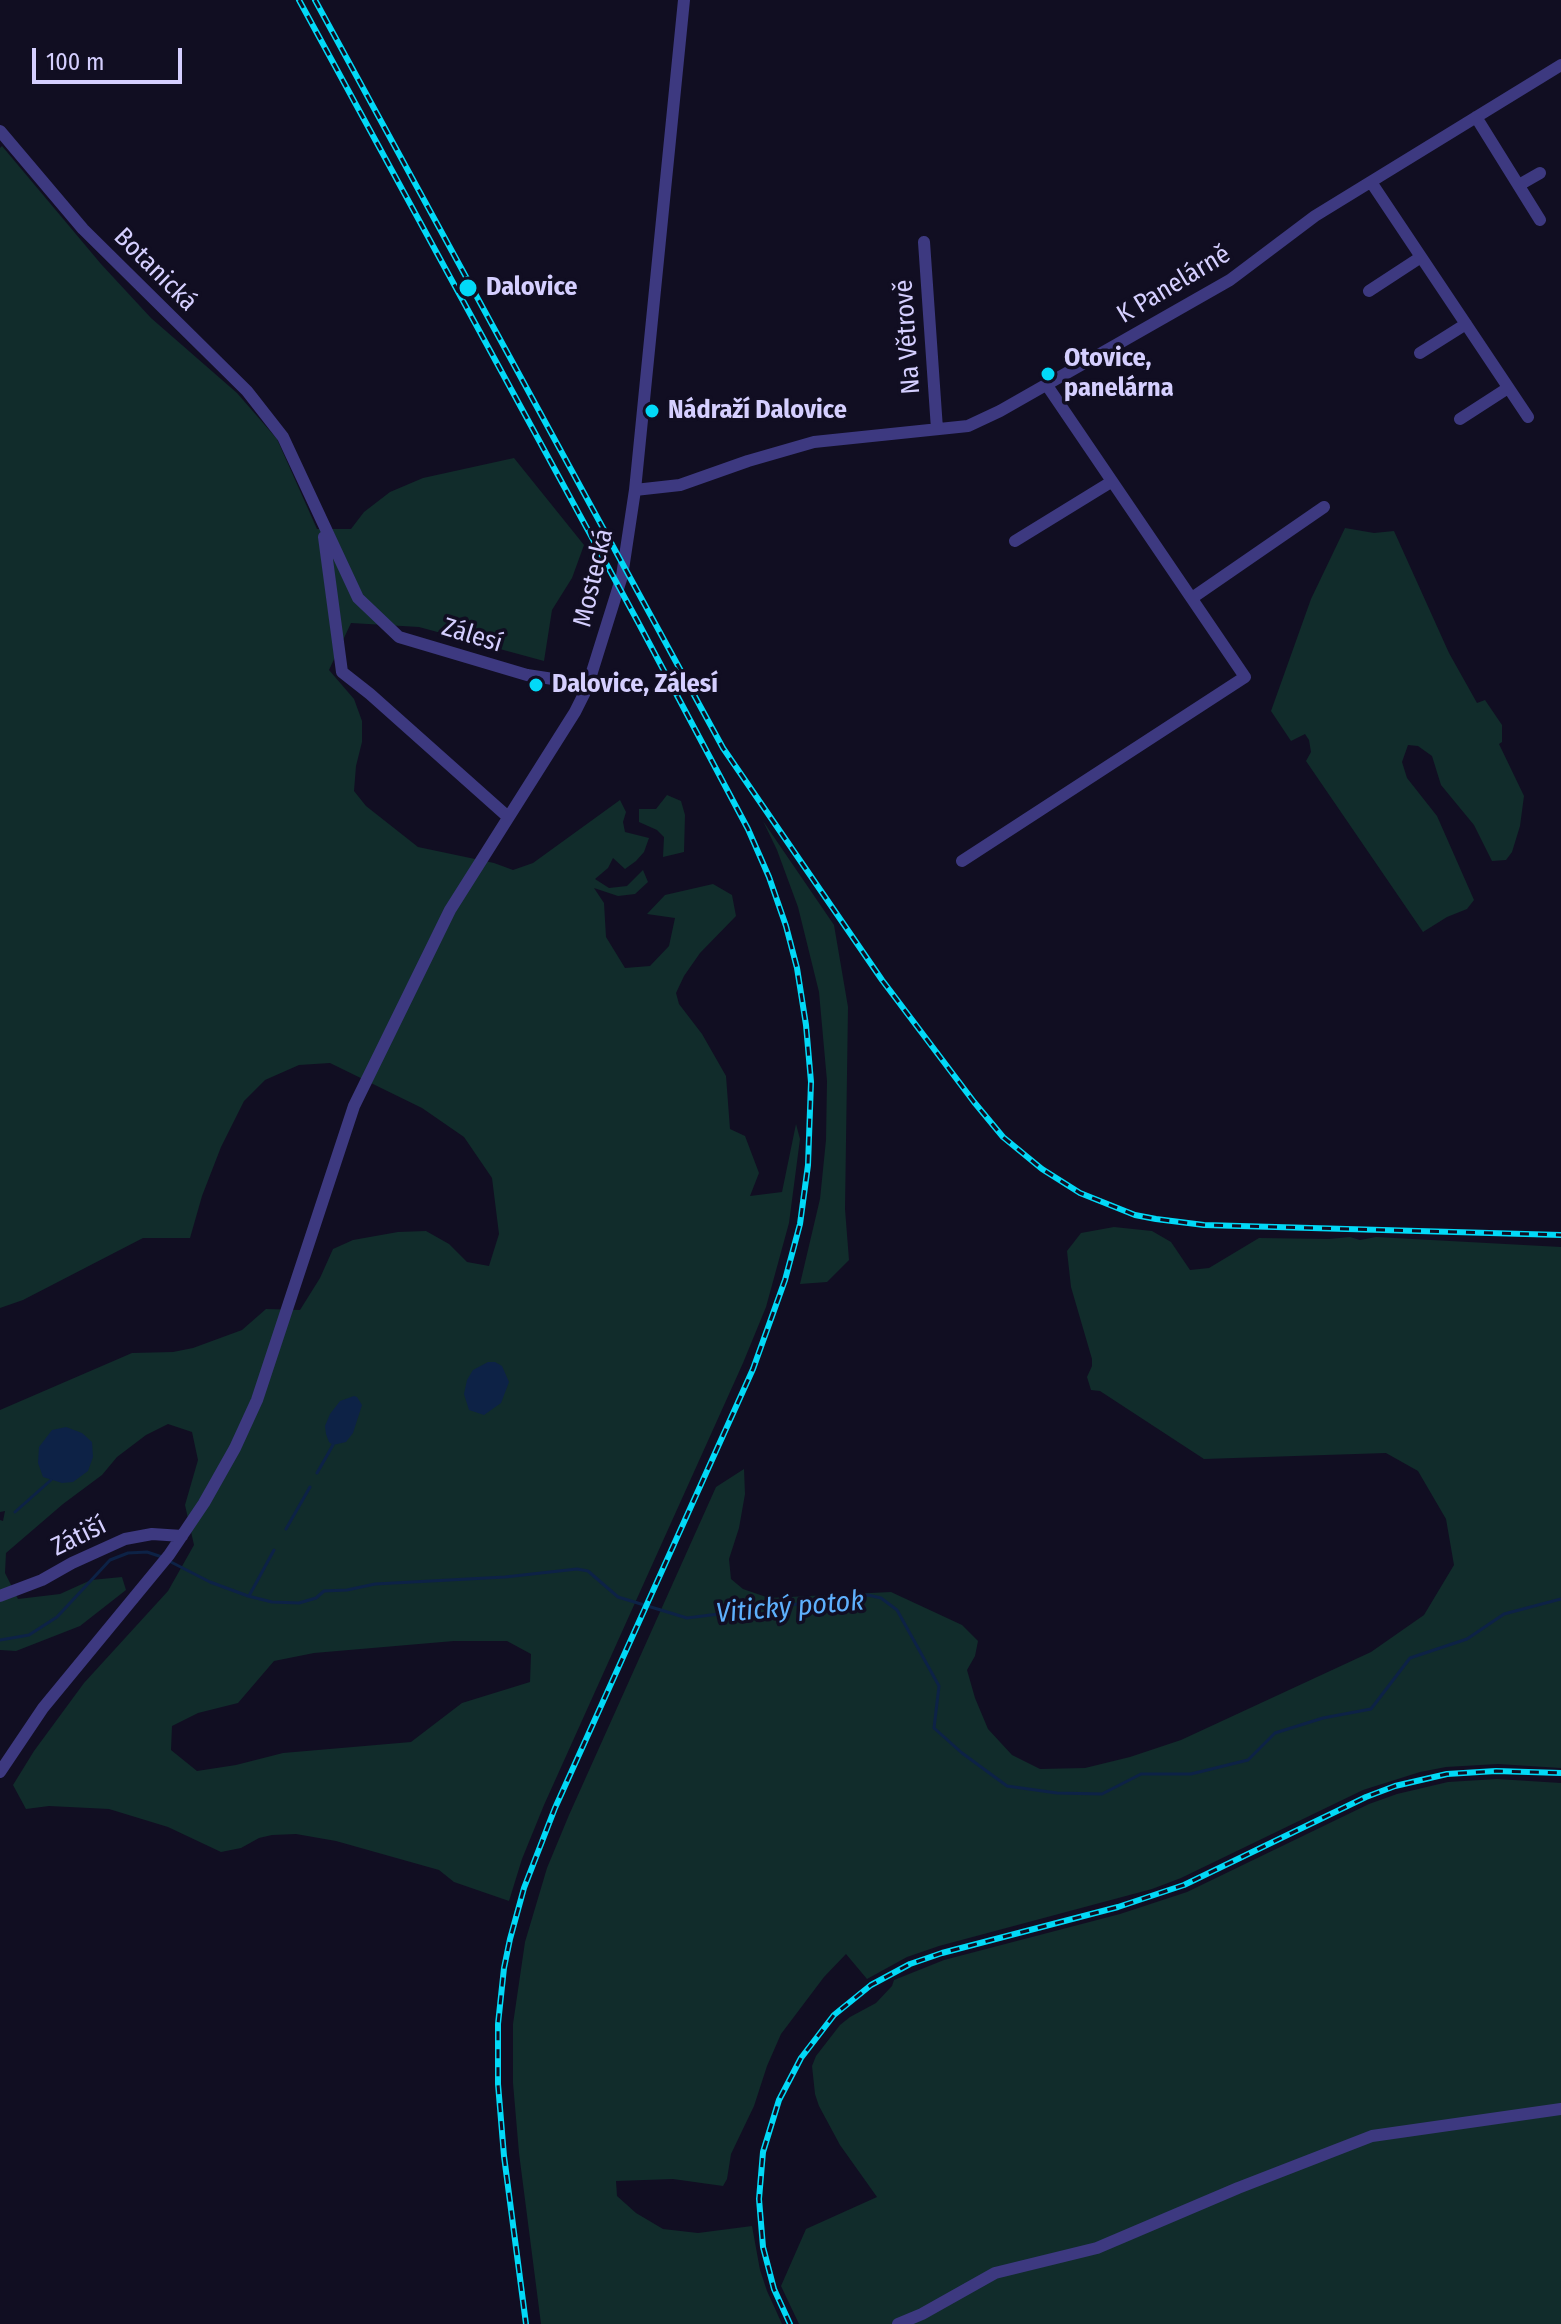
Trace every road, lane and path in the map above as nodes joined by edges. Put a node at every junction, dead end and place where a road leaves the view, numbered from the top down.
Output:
1 (684, 0) edge
2 (1561, 65) edge
3 (1476, 117) junction
4 (0, 131) edge
5 (1540, 173) dead end
6 (1371, 182) junction
7 (1519, 185) junction
8 (1540, 220) dead end
9 (924, 242) dead end
10 (1421, 257) junction
11 (1369, 291) dead end
12 (1466, 324) junction
13 (1420, 353) dead end
14 (1046, 384) junction
15 (1508, 388) junction
16 (1528, 417) dead end
17 (1460, 419) dead end
18 (937, 429) junction
19 (1111, 482) junction
20 (635, 490) junction
21 (1324, 507) dead end
22 (323, 523) junction
23 (1015, 541) dead end
24 (358, 598) joint
25 (1192, 598) junction
26 (587, 688) junction
27 (508, 817) junction
28 (962, 861) dead end
29 (182, 1536) junction
30 (0, 1596) edge
31 (0, 1772) edge
32 (1561, 2109) edge
33 (898, 2324) edge

1 - 20 street, Mostecká
2 - 3 street, K Panelárně
3 - 6 street, K Panelárně
3 - 7 street
4 - 22 street, Botanická
5 - 7 street
6 - 10 street
6 - 14 street, K Panelárně
7 - 8 street
9 - 18 street, Na Větrově
10 - 11 street
10 - 12 street
12 - 13 street
12 - 15 street
14 - 18 street, K Panelárně
14 - 19 street
15 - 16 street
15 - 17 street
18 - 20 street, K Panelárně
19 - 23 street
19 - 25 street
20 - 26 street, Mostecká
21 - 25 street
22 - 24 street, Botanická
22 - 27 street
24 - 26 street, Zálesí
25 - 28 street
26 - 27 street, Mostecká
27 - 29 street, Mostecká
29 - 30 street, Zátiší
29 - 31 street, Mostecká
32 - 33 street

